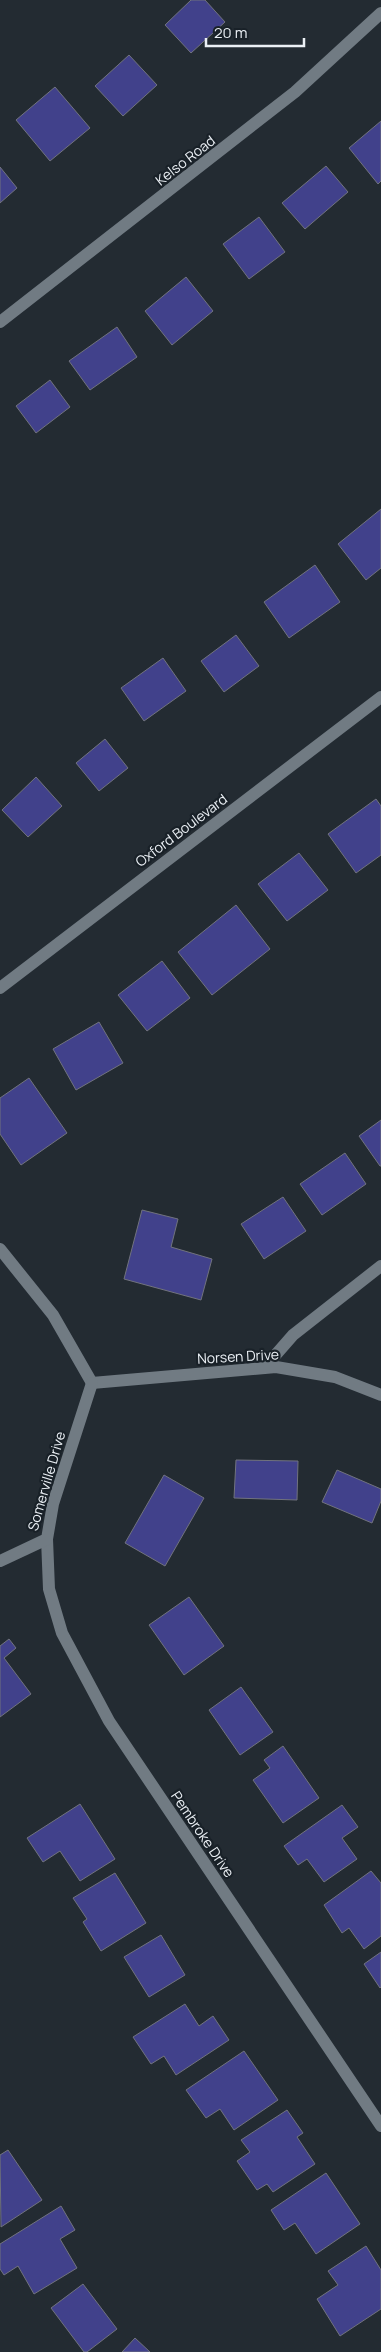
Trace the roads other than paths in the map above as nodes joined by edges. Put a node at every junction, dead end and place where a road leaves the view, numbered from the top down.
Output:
1 (381, 13) edge
2 (0, 322) edge
3 (381, 697) edge
4 (0, 988) edge
5 (0, 1249) edge
6 (381, 1266) edge
7 (265, 1367) junction
8 (92, 1383) junction
9 (381, 1395) edge
10 (47, 1539) junction
11 (0, 1561) edge
12 (381, 2126) edge

1 - 2 street, Kelso Road
3 - 4 street, Oxford Boulevard
5 - 8 street
6 - 7 street
7 - 8 street, Norsen Drive
7 - 9 street, Norsen Drive
8 - 10 street, Somerville Drive
10 - 11 street, Somerville Drive
10 - 12 street, Pembroke Drive

